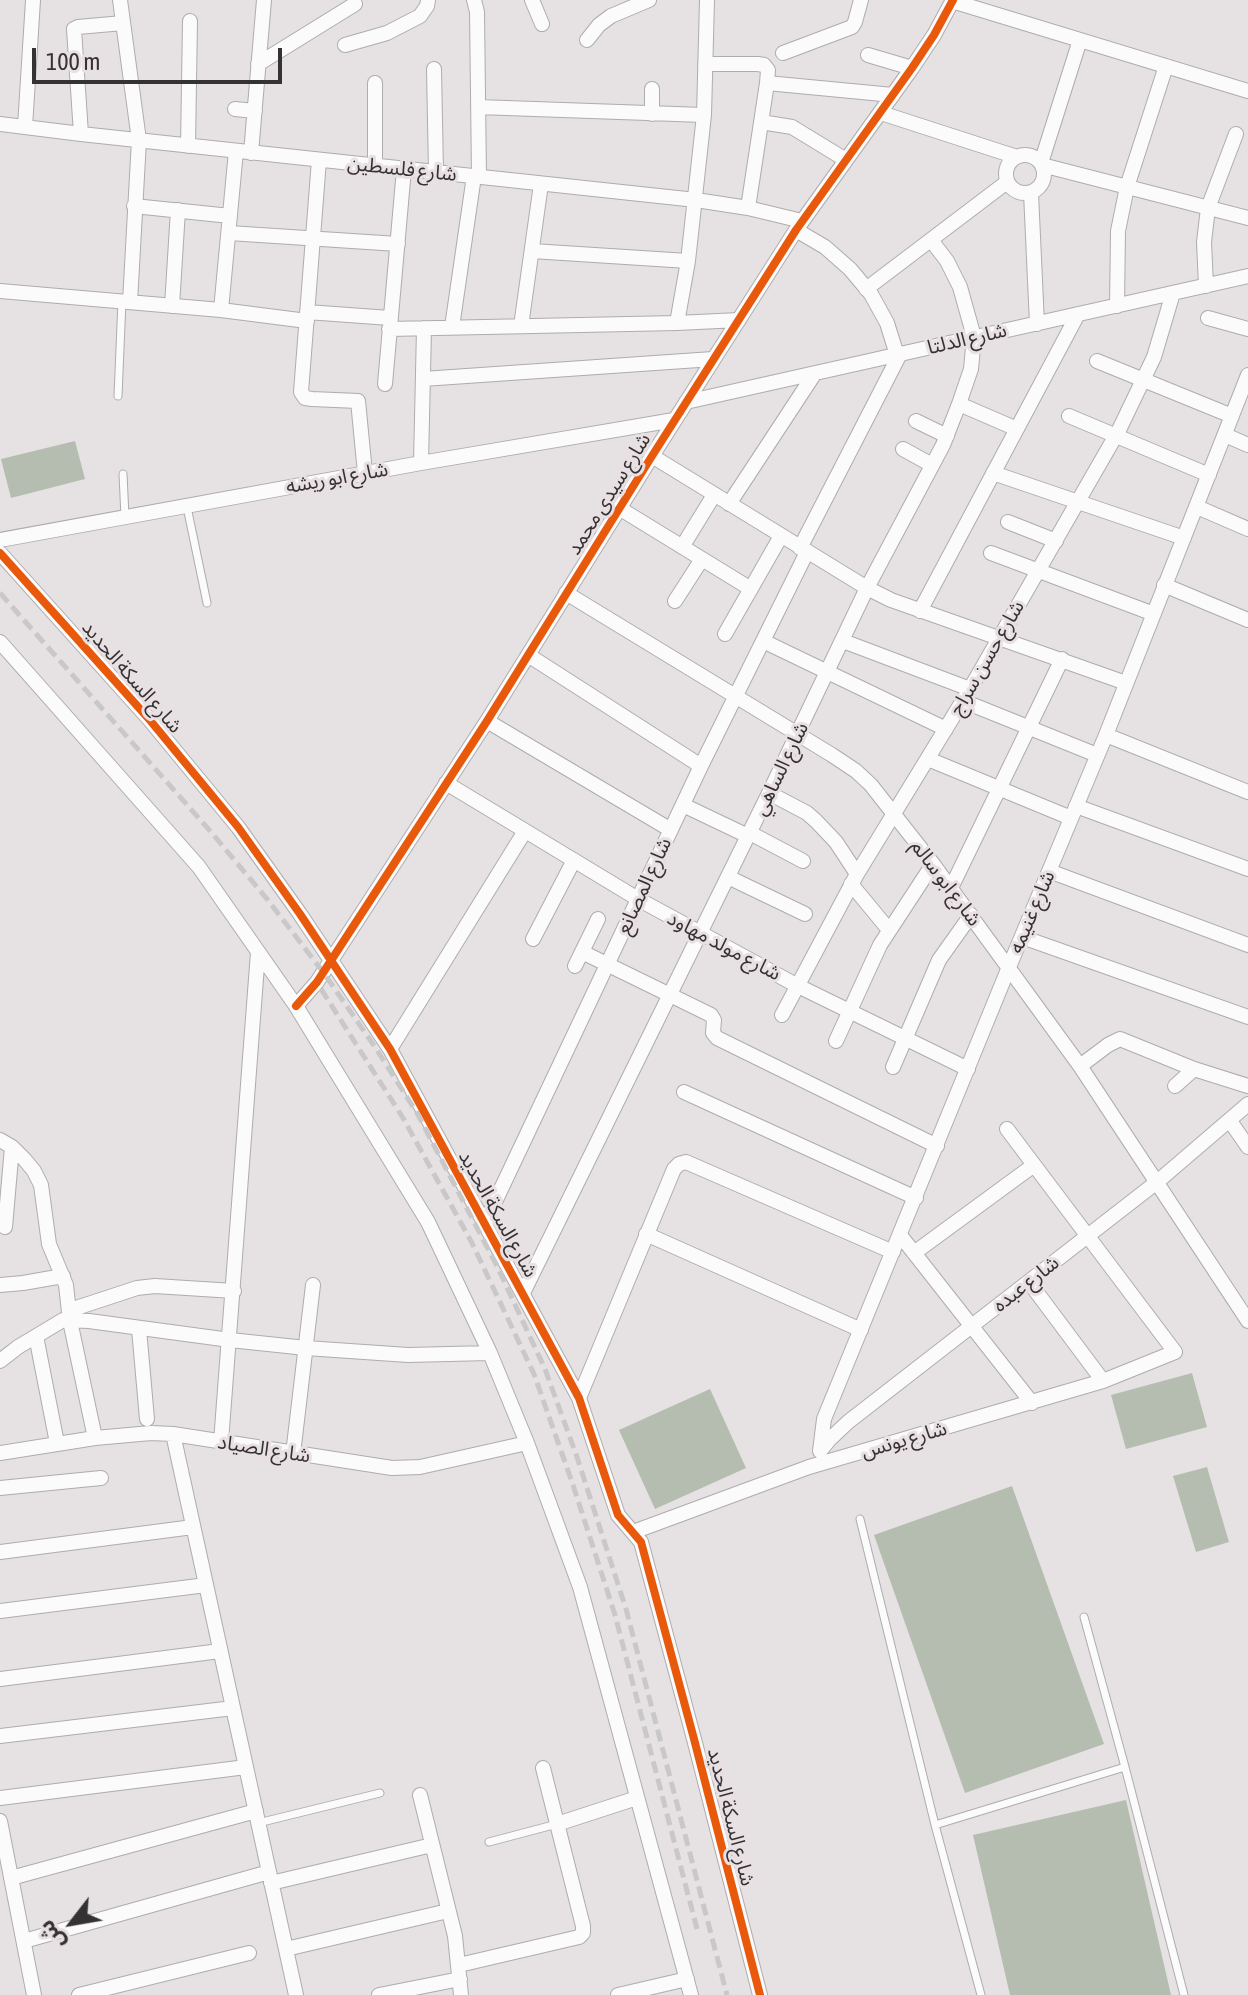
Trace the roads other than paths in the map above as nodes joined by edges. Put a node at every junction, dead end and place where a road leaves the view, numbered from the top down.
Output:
1 (33, 0) edge
2 (120, 0) edge
3 (264, 0) edge
4 (428, 0) edge
5 (474, 0) edge
6 (532, 0) edge
7 (649, 0) edge
8 (707, 0) edge
9 (861, 0) edge
10 (953, 1) edge
11 (355, 4) dead end
12 (190, 21) dead end
13 (123, 23) junction
14 (542, 24) dead end
15 (587, 40) dead end
16 (1080, 40) junction
17 (345, 45) dead end
18 (783, 53) dead end
19 (868, 55) dead end
20 (258, 64) junction
21 (705, 64) junction
22 (1166, 66) junction
23 (912, 68) junction
24 (434, 69) dead end
25 (375, 83) dead end
26 (767, 83) junction
27 (652, 89) dead end
28 (1248, 91) edge
29 (893, 95) junction
30 (478, 107) junction
31 (235, 109) dead end
32 (255, 111) junction
33 (881, 113) junction
34 (652, 114) junction
35 (704, 115) junction
36 (761, 122) junction
37 (1, 126) edge
38 (25, 127) junction
39 (81, 134) junction
40 (1236, 134) dead end
41 (139, 140) junction
42 (188, 146) junction
43 (236, 151) junction
44 (251, 153) junction
45 (1017, 157) junction
46 (319, 160) junction
47 (846, 160) junction
48 (1042, 164) junction
49 (375, 166) junction
50 (404, 169) junction
51 (436, 172) junction
52 (476, 177) junction
53 (1007, 182) junction
54 (541, 184) junction
55 (1127, 187) junction
56 (1031, 193) junction
57 (696, 200) junction
58 (134, 206) junction
59 (748, 208) junction
60 (1208, 208) junction
61 (178, 210) junction
62 (230, 216) junction
63 (1248, 218) edge
64 (799, 226) junction
65 (229, 233) junction
66 (313, 238) junction
67 (931, 240) junction
68 (398, 244) junction
69 (532, 251) junction
70 (688, 261) junction
71 (1248, 276) edge
72 (1206, 286) junction
73 (866, 289) junction
74 (0, 291) edge
75 (1173, 293) junction
76 (126, 302) junction
77 (172, 306) junction
78 (1117, 306) junction
79 (221, 310) junction
80 (1078, 314) junction
81 (307, 317) junction
82 (1208, 318) dead end
83 (739, 320) junction
84 (677, 323) junction
85 (390, 324) junction
86 (1037, 324) junction
87 (521, 326) junction
88 (452, 327) junction
89 (424, 328) junction
90 (1248, 329) edge
91 (974, 337) junction
92 (898, 355) junction
93 (713, 359) junction
94 (1097, 361) dead end
95 (815, 373) junction
96 (1248, 375) edge
97 (423, 379) junction
98 (1144, 380) junction
99 (385, 384) dead end
100 (118, 396) dead end
101 (686, 402) junction
102 (959, 404) junction
103 (1069, 416) dead end
104 (1232, 416) junction
105 (674, 420) junction
106 (916, 421) dead end
107 (1017, 429) junction
108 (1225, 435) junction
109 (947, 436) junction
110 (1116, 436) junction
111 (1248, 445) edge
112 (903, 449) dead end
113 (652, 456) junction
114 (421, 463) junction
115 (932, 465) junction
116 (365, 473) junction
117 (993, 473) junction
118 (123, 474) dead end
119 (1209, 475) junction
120 (714, 495) junction
121 (1078, 502) junction
122 (729, 504) junction
123 (186, 506) junction
124 (1197, 507) junction
125 (619, 508) junction
126 (125, 517) junction
127 (1008, 522) dead end
128 (1248, 529) edge
129 (781, 536) junction
130 (1184, 538) junction
131 (0, 540) edge
132 (1056, 541) junction
133 (682, 547) junction
134 (804, 550) junction
135 (0, 553) edge
136 (991, 553) dead end
137 (702, 559) junction
138 (1038, 571) junction
139 (1164, 585) junction
140 (867, 588) junction
141 (751, 589) junction
142 (566, 593) junction
143 (675, 601) dead end
144 (207, 603) dead end
145 (920, 611) junction
146 (1154, 614) junction
147 (1248, 620) edge
148 (725, 634) dead end
149 (998, 638) junction
150 (763, 641) junction
151 (843, 641) junction
152 (0, 642) edge
153 (528, 655) junction
154 (1062, 659) junction
155 (828, 672) junction
156 (1126, 683) junction
157 (967, 695) junction
158 (735, 696) junction
159 (487, 721) junction
160 (1029, 728) junction
161 (946, 729) junction
162 (798, 734) junction
163 (1106, 735) junction
164 (1097, 755) junction
165 (928, 759) junction
166 (701, 766) junction
167 (446, 783) junction
168 (999, 789) junction
169 (1248, 792) edge
170 (769, 793) junction
171 (683, 805) junction
172 (1073, 812) junction
173 (894, 814) junction
174 (671, 830) junction
175 (525, 831) junction
176 (749, 834) junction
177 (574, 860) junction
178 (803, 861) dead end
179 (933, 864) junction
180 (1248, 869) edge
181 (1049, 871) junction
182 (728, 877) junction
183 (854, 879) junction
184 (951, 888) junction
185 (638, 899) junction
186 (805, 914) dead end
187 (971, 915) junction
188 (598, 919) dead end
189 (889, 930) junction
190 (700, 933) junction
191 (1022, 937) junction
192 (533, 939) dead end
193 (1248, 945) edge
194 (258, 952) junction
195 (330, 960) junction
196 (608, 964) junction
197 (1009, 967) junction
198 (796, 985) junction
199 (670, 995) junction
200 (296, 1006) junction
201 (849, 1011) junction
202 (782, 1015) dead end
203 (1248, 1017) edge
204 (905, 1038) junction
205 (836, 1041) dead end
206 (390, 1049) junction
207 (1080, 1066) junction
208 (893, 1067) dead end
209 (968, 1069) junction
210 (1194, 1069) junction
211 (1175, 1086) dead end
212 (1248, 1086) edge
213 (684, 1092) dead end
214 (1248, 1104) edge
215 (1230, 1121) junction
216 (1007, 1129) dead end
217 (6, 1144) edge
218 (937, 1146) junction
219 (1248, 1147) edge
220 (1034, 1165) junction
221 (1157, 1182) junction
222 (916, 1198) junction
223 (485, 1223) junction
224 (5, 1227) dead end
225 (646, 1234) junction
226 (900, 1235) junction
227 (1088, 1237) junction
228 (893, 1252) junction
229 (914, 1253) junction
230 (63, 1276) junction
231 (1029, 1282) junction
232 (0, 1285) edge
233 (313, 1285) dead end
234 (234, 1291) junction
235 (523, 1293) junction
236 (70, 1316) junction
237 (1248, 1321) edge
238 (972, 1326) junction
239 (139, 1329) junction
240 (861, 1330) junction
241 (36, 1336) junction
242 (230, 1340) junction
243 (306, 1348) junction
244 (490, 1353) junction
245 (2, 1354) edge
246 (1103, 1381) junction
247 (579, 1398) junction
248 (1032, 1403) junction
249 (147, 1419) dead end
250 (173, 1434) junction
251 (95, 1438) junction
252 (221, 1442) junction
253 (57, 1443) junction
254 (527, 1443) junction
255 (820, 1451) junction
256 (0, 1453) edge
257 (293, 1454) junction
258 (809, 1467) junction
259 (101, 1478) dead end
260 (0, 1488) edge
261 (860, 1519) dead end
262 (193, 1527) junction
263 (633, 1532) junction
264 (0, 1552) edge
265 (206, 1585) junction
266 (0, 1611) edge
267 (1084, 1617) dead end
268 (220, 1651) junction
269 (0, 1679) edge
270 (233, 1708) junction
271 (0, 1736) edge
272 (246, 1767) junction
273 (1125, 1767) junction
274 (543, 1768) dead end
275 (380, 1793) dead end
276 (420, 1795) dead end
277 (0, 1798) edge
278 (637, 1798) junction
279 (257, 1817) junction
280 (557, 1824) junction
281 (935, 1825) junction
282 (1, 1828) edge
283 (489, 1842) dead end
284 (432, 1845) junction
285 (270, 1877) junction
286 (11, 1878) junction
287 (448, 1911) junction
288 (24, 1941) junction
289 (286, 1949) junction
290 (249, 1953) dead end
291 (459, 1972) junction
292 (687, 1979) junction
293 (34, 1995) edge
294 (79, 1995) edge
295 (296, 1995) edge
296 (379, 1995) edge
297 (461, 1995) edge
298 (618, 1995) edge
299 (691, 1995) edge
300 (760, 1995) edge
301 (981, 1995) edge
302 (1184, 1995) edge

1 - 38 street
2 - 13 street
3 - 20 street
4 - 17 street
5 - 30 street
6 - 14 street
7 - 15 street
8 - 21 street
9 - 18 street
10 - 16 street
10 - 23 street, شارع سيدى محمد
11 - 20 street
12 - 42 street
13 - 39 street
13 - 41 street
16 - 22 street
16 - 48 street
19 - 23 street
20 - 32 street
21 - 26 street
21 - 35 street
22 - 28 street
22 - 55 street
23 - 29 street, شارع سيدى محمد
24 - 51 street
25 - 49 street
26 - 29 street
26 - 36 street
27 - 34 street
29 - 33 street, شارع سيدى محمد
30 - 34 street
30 - 52 street
31 - 32 street
32 - 44 street
33 - 45 street
33 - 47 street, شارع سيدى محمد
34 - 35 street
35 - 57 street
36 - 47 street
36 - 59 street
37 - 38 street, شارع فلسطين
38 - 39 street, شارع فلسطين
39 - 41 street, شارع فلسطين
40 - 60 street
41 - 42 street, شارع فلسطين
41 - 58 street
42 - 43 street, شارع فلسطين
43 - 44 street, شارع فلسطين
43 - 62 street
44 - 46 street, شارع فلسطين
45 - 48 street
45 - 53 street
46 - 49 street, شارع فلسطين
46 - 66 street
47 - 64 street, شارع سيدى محمد
48 - 55 street
48 - 56 street
49 - 50 street, شارع فلسطين
50 - 51 street, شارع فلسطين
50 - 68 street
51 - 52 street, شارع فلسطين
52 - 54 street, شارع فلسطين
52 - 88 street
53 - 56 street
53 - 67 street
54 - 57 street, شارع فلسطين
54 - 69 street
55 - 60 street
55 - 78 street
56 - 86 street
57 - 59 street, شارع فلسطين
57 - 70 street
58 - 61 street
58 - 76 street
59 - 64 street, شارع فلسطين
60 - 63 street
60 - 72 street
61 - 62 street
61 - 77 street
62 - 65 street
64 - 73 street, شارع فلسطين
64 - 83 street, شارع سيدى محمد
65 - 66 street
65 - 79 street
66 - 68 street
66 - 81 street
67 - 73 street
67 - 91 street, شارع الساهي
68 - 85 street
69 - 70 street
69 - 87 street
70 - 84 street
71 - 72 street, شارع الدلتا
72 - 75 street, شارع الدلتا
73 - 92 street, شارع فلسطين
74 - 76 street
75 - 78 street, شارع الدلتا
75 - 98 street, شارع حسن سراج
76 - 77 street
76 - 100 lane
77 - 79 street
78 - 80 street, شارع الدلتا
79 - 81 street
80 - 86 street, شارع الدلتا
80 - 107 street
81 - 85 street
81 - 116 street
82 - 90 street
83 - 84 street
83 - 93 street, شارع سيدى محمد
84 - 87 street
85 - 89 street
85 - 99 street
86 - 91 street, شارع الدلتا
87 - 88 street
88 - 89 street
89 - 97 street
91 - 92 street, شارع الدلتا
91 - 102 street, شارع الساهي
92 - 95 street, شارع الدلتا
92 - 134 street, شارع المصانع
93 - 97 street
93 - 101 street, شارع سيدى محمد
94 - 98 street
95 - 101 street, شارع الدلتا
95 - 122 street
96 - 104 street, شارع غنيمه
97 - 114 street
98 - 104 street
98 - 110 street, شارع حسن سراج
101 - 105 street, شارع سيدى محمد
102 - 107 street
102 - 109 street, شارع الساهي
103 - 110 street
104 - 108 street, شارع غنيمه
105 - 113 street, شارع سيدى محمد
105 - 114 street, شارع ابو ريشه
106 - 109 street
107 - 117 street
108 - 111 street
108 - 119 street, شارع غنيمه
109 - 115 street, شارع الساهي
110 - 119 street
110 - 121 street, شارع حسن سراج
112 - 115 street
113 - 120 street
113 - 125 street, شارع سيدى محمد
114 - 116 street, شارع ابو ريشه
115 - 140 street, شارع الساهي
116 - 123 street, شارع ابو ريشه
117 - 121 street
117 - 145 street
118 - 126 lane
119 - 124 street, شارع غنيمه
120 - 122 street
120 - 133 street
121 - 130 street
121 - 132 street, شارع حسن سراج
122 - 129 street
123 - 126 street, شارع ابو ريشه
123 - 144 lane
124 - 128 street
124 - 130 street, شارع غنيمه
125 - 133 street
125 - 142 street, شارع سيدى محمد
126 - 131 street, شارع ابو ريشه
127 - 132 street
129 - 134 street
129 - 141 street
130 - 139 street, شارع غنيمه
132 - 138 street, شارع حسن سراج
133 - 137 street
134 - 140 street
134 - 150 street, شارع المصانع
135 - 195 street, شارع السكة الحديد
136 - 138 street
137 - 141 street
137 - 143 street
138 - 146 street
138 - 149 street, شارع حسن سراج
139 - 146 street, شارع غنيمه
139 - 147 street
140 - 145 street
140 - 151 street, شارع الساهي
141 - 148 street
142 - 153 street, شارع سيدى محمد
142 - 158 street, شارع ابو سالم
145 - 149 street
146 - 156 street, شارع غنيمه
149 - 154 street
149 - 157 street, شارع حسن سراج
150 - 155 street
150 - 158 street, شارع المصانع
151 - 155 street, شارع الساهي
151 - 157 street
152 - 194 street
153 - 159 street, شارع سيدى محمد
153 - 166 street
154 - 156 street
154 - 160 street
155 - 161 street
155 - 162 street, شارع الساهي
156 - 163 street, شارع غنيمه
157 - 160 street
157 - 161 street, شارع حسن سراج
158 - 162 street, شارع ابو سالم
158 - 166 street, شارع المصانع
159 - 167 street, شارع سيدى محمد
159 - 174 street
160 - 164 street
160 - 168 street
161 - 165 street, شارع حسن سراج
162 - 170 street, شارع الساهي
162 - 173 street, شارع ابو سالم
163 - 164 street, شارع غنيمه
163 - 169 street
164 - 172 street, شارع غنيمه
165 - 168 street
165 - 173 street, شارع حسن سراج
166 - 171 street, شارع المصانع
167 - 175 street, شارع مولد مهاود
167 - 195 street, شارع سيدى محمد
168 - 172 street
168 - 184 street
170 - 176 street, شارع الساهي
170 - 183 street
171 - 174 street, شارع المصانع
171 - 176 street
172 - 180 street
172 - 181 street, شارع غنيمه
173 - 179 street, شارع ابو سالم
173 - 183 street, شارع حسن سراج
174 - 185 street, شارع المصانع
175 - 177 street, شارع مولد مهاود
175 - 206 street
176 - 178 street
176 - 182 street, شارع الساهي
177 - 185 street, شارع مولد مهاود
177 - 192 street
179 - 184 street, شارع ابو سالم
179 - 189 street
181 - 191 street, شارع غنيمه
181 - 193 street
182 - 186 street
182 - 190 street, شارع الساهي
183 - 189 street
183 - 198 street, شارع حسن سراج
184 - 187 street, شارع ابو سالم
185 - 190 street, شارع مولد مهاود
185 - 196 street, شارع المصانع
187 - 197 street, شارع ابو سالم
187 - 204 street
188 - 196 street
189 - 201 street
190 - 198 street, شارع مولد مهاود
190 - 199 street, شارع الساهي
191 - 197 street, شارع غنيمه
191 - 203 street
194 - 200 street
194 - 234 street
195 - 200 street, شارع سيدى محمد
195 - 206 street, شارع السكة الحديد
196 - 199 street
196 - 223 street, شارع المصانع
197 - 207 street, شارع ابو سالم
197 - 209 street, شارع غنيمه
198 - 201 street, شارع مولد مهاود
198 - 202 street, شارع حسن سراج
199 - 218 street
199 - 235 street, شارع الساهي
200 - 244 street
201 - 204 street, شارع مولد مهاود
201 - 205 street
204 - 208 street
204 - 209 street, شارع مولد مهاود
206 - 223 street, شارع السكة الحديد
207 - 210 street
207 - 221 street, شارع ابو سالم
209 - 218 street, شارع غنيمه
210 - 211 street
210 - 212 street
213 - 222 street
214 - 215 street, شارع عبده
215 - 219 street
215 - 221 street, شارع عبده
216 - 220 street
217 - 224 street
217 - 230 street
218 - 222 street, شارع غنيمه
220 - 227 street
220 - 229 street
221 - 227 street, شارع عبده
221 - 237 street, شارع ابو سالم
222 - 226 street, شارع غنيمه
223 - 235 street, شارع السكة الحديد
225 - 228 street
225 - 240 street
225 - 247 street
226 - 228 street, شارع غنيمه
226 - 229 street
227 - 231 street, شارع عبده
227 - 246 street, شارع يونس
228 - 240 street, شارع غنيمه
229 - 238 street
230 - 232 street
230 - 236 street
231 - 238 street, شارع عبده
231 - 246 street
233 - 243 street
234 - 236 street
234 - 242 street
235 - 247 street, شارع السكة الحديد
236 - 239 street
236 - 241 street
236 - 251 street
238 - 248 street
238 - 255 street, شارع عبده
239 - 242 street
239 - 249 street
240 - 255 street, شارع غنيمه
241 - 245 street
241 - 253 street
242 - 243 street
242 - 252 street
243 - 244 street
243 - 257 street
244 - 254 street
246 - 248 street, شارع يونس
247 - 263 street, شارع السكة الحديد
248 - 258 street, شارع يونس
250 - 251 street, شارع الصياد
250 - 252 street, شارع الصياد
250 - 262 street
251 - 253 street, شارع الصياد
252 - 257 street, شارع الصياد
253 - 256 street, شارع الصياد
254 - 257 street, شارع الصياد
254 - 278 street
255 - 258 street, شارع عبده
258 - 263 street, شارع يونس
259 - 260 street
261 - 281 lane
262 - 264 street
262 - 265 street
263 - 300 street, شارع السكة الحديد
265 - 266 street
265 - 268 street
267 - 273 lane
268 - 269 street
268 - 270 street
270 - 271 street
270 - 272 street
272 - 277 street
272 - 279 street
273 - 281 lane
273 - 302 lane
274 - 280 street
275 - 279 lane
276 - 284 street
278 - 280 street
278 - 292 street
279 - 285 street
279 - 286 street
280 - 283 lane
280 - 291 street
281 - 301 lane
282 - 286 street
284 - 285 street
284 - 287 street
285 - 288 street
285 - 289 street
286 - 288 street
287 - 289 street
287 - 291 street
288 - 293 street
289 - 295 street
290 - 294 street
291 - 296 street
291 - 297 street
292 - 298 street
292 - 299 street

